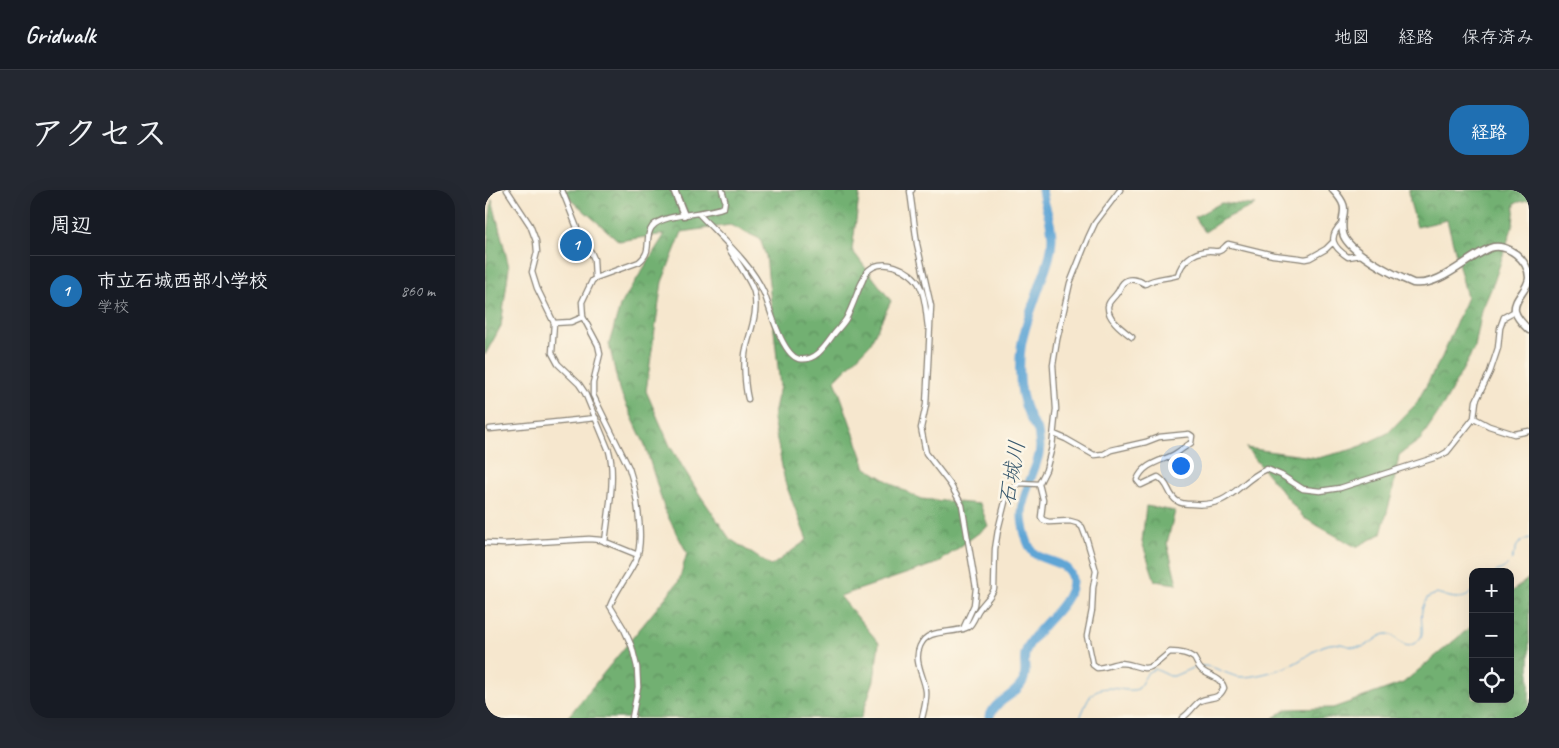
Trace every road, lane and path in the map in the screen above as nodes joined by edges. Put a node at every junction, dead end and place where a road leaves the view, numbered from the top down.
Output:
1 (507, 190) edge
2 (562, 190) edge
3 (674, 190) edge
4 (723, 190) edge
5 (912, 190) edge
6 (1120, 190) edge
7 (1333, 190) edge
8 (699, 214) junction
9 (684, 215) junction
10 (1342, 223) junction
11 (1333, 242) junction
12 (726, 243) junction
13 (1361, 254) junction
14 (595, 278) junction
15 (1528, 286) edge
16 (1515, 311) junction
17 (583, 317) junction
18 (554, 323) junction
19 (1529, 330) edge
20 (929, 335) junction
21 (1132, 337) dead end
22 (748, 399) dead end
23 (596, 418) junction
24 (1474, 418) junction
25 (490, 429) dead end
26 (1529, 431) edge
27 (1053, 434) junction
28 (1038, 484) junction
29 (605, 542) junction
30 (485, 543) edge
31 (637, 555) junction
32 (963, 629) junction
33 (632, 718) edge
34 (922, 718) edge
35 (1182, 718) edge

1 - 18 street
2 - 14 street
3 - 9 street
4 - 8 street
5 - 20 street
6 - 27 street
7 - 10 street
8 - 9 street
8 - 12 street
9 - 14 street
10 - 11 street
10 - 13 street
11 - 13 street
11 - 21 street
12 - 20 street
12 - 22 street
13 - 15 street
14 - 17 street
15 - 16 street
16 - 19 street
16 - 24 street
17 - 18 street
17 - 31 street
18 - 23 street
20 - 32 street
23 - 25 street
23 - 29 street
24 - 26 street
24 - 27 street
27 - 28 street
28 - 32 street
28 - 35 street
29 - 30 street
29 - 31 street
31 - 33 street
32 - 34 street

